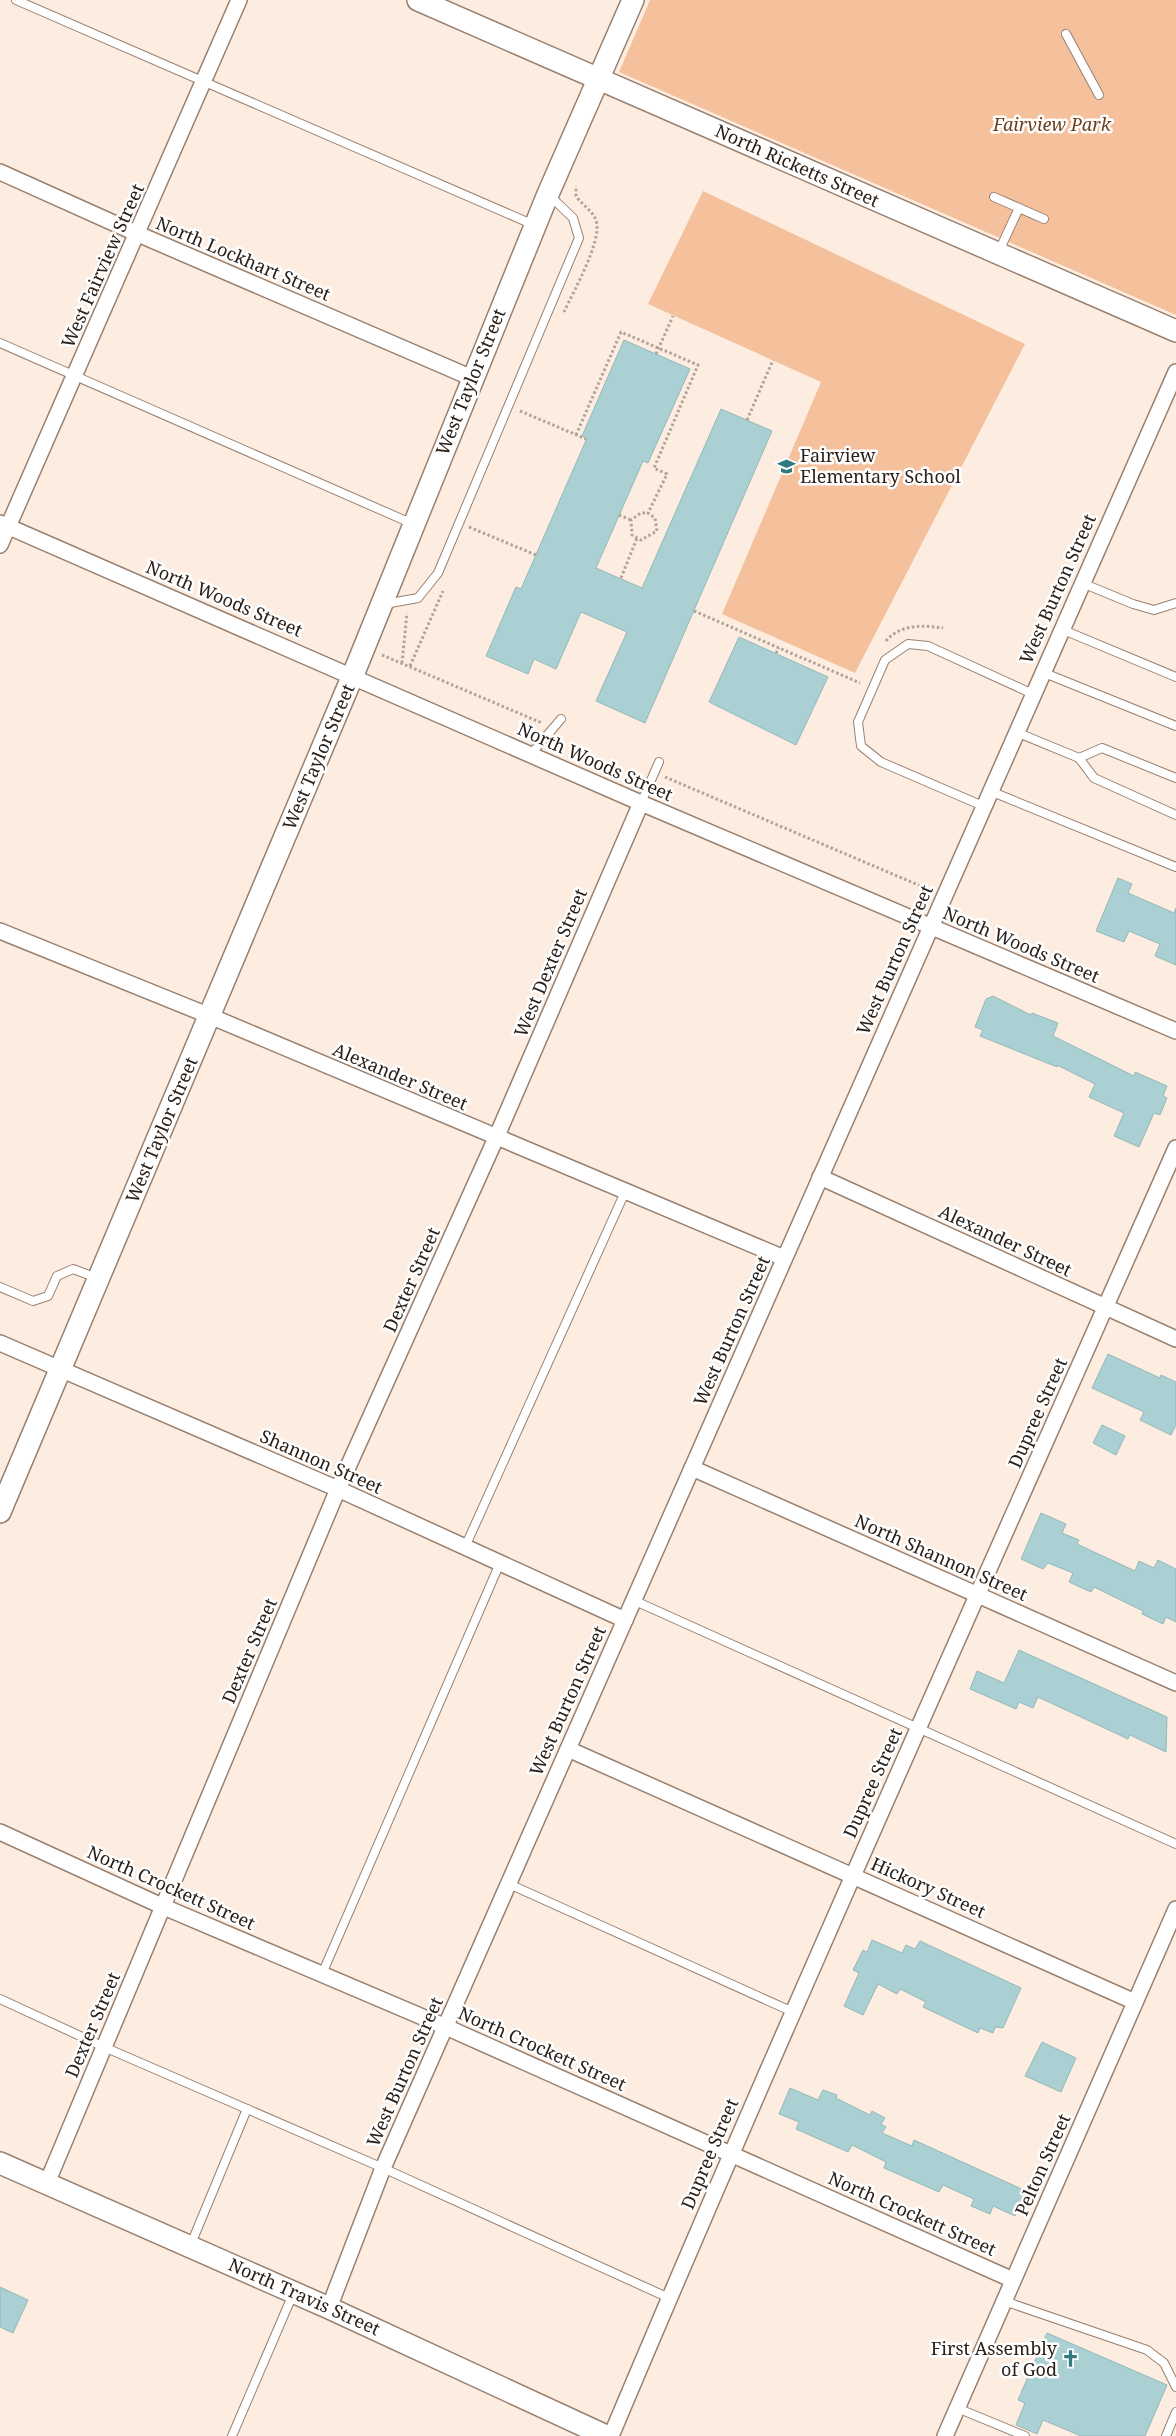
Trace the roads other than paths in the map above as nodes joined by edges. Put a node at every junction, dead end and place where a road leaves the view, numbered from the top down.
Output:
1 (16, 0) edge
2 (239, 0) edge
3 (418, 0) edge
4 (633, 0) edge
5 (1066, 34) dead end
6 (598, 78) junction
7 (204, 82) junction
8 (1099, 95) dead end
9 (0, 172) edge
10 (548, 194) junction
11 (994, 196) dead end
12 (1019, 208) junction
13 (1044, 218) dead end
14 (535, 225) junction
15 (138, 234) junction
16 (998, 253) junction
17 (1176, 331) edge
18 (0, 343) edge
19 (1176, 372) edge
20 (75, 376) junction
21 (472, 378) junction
22 (4, 524) edge
23 (414, 524) junction
24 (0, 546) edge
25 (1082, 582) junction
26 (1176, 603) edge
27 (380, 605) junction
28 (1061, 629) junction
29 (1042, 672) junction
30 (353, 675) junction
31 (1176, 677) edge
32 (1033, 694) junction
33 (562, 719) dead end
34 (1176, 726) edge
35 (1016, 732) junction
36 (531, 754) junction
37 (1079, 758) junction
38 (659, 762) dead end
39 (1176, 778) edge
40 (990, 791) junction
41 (642, 803) junction
42 (983, 806) junction
43 (1176, 814) edge
44 (1176, 867) edge
45 (930, 927) junction
46 (0, 931) edge
47 (210, 1016) junction
48 (1176, 1030) edge
49 (496, 1138) junction
50 (1176, 1148) edge
51 (820, 1177) junction
52 (625, 1192) junction
53 (784, 1258) junction
54 (99, 1279) junction
55 (0, 1287) edge
56 (1105, 1308) junction
57 (1176, 1339) edge
58 (0, 1343) edge
59 (61, 1370) junction
60 (692, 1468) junction
61 (338, 1489) junction
62 (0, 1512) edge
63 (465, 1547) junction
64 (500, 1563) junction
65 (978, 1595) junction
66 (633, 1600) junction
67 (625, 1620) junction
68 (1176, 1683) edge
69 (918, 1728) junction
70 (568, 1749) junction
71 (0, 1832) edge
72 (1176, 1844) edge
73 (853, 1874) junction
74 (509, 1884) junction
75 (164, 1907) junction
76 (1176, 1909) edge
77 (322, 1974) junction
78 (0, 1999) edge
79 (1135, 2002) junction
80 (793, 2012) junction
81 (446, 2027) junction
82 (104, 2047) junction
83 (247, 2109) junction
84 (730, 2154) junction
85 (0, 2163) edge
86 (383, 2168) junction
87 (47, 2183) junction
88 (190, 2246) junction
89 (1013, 2280) junction
90 (294, 2292) junction
91 (669, 2298) junction
92 (1004, 2300) junction
93 (329, 2308) junction
94 (1176, 2387) edge
95 (957, 2408) junction
96 (1176, 2412) edge
97 (232, 2436) edge
98 (606, 2436) edge
99 (611, 2436) edge
100 (945, 2436) edge
101 (1025, 2436) edge
102 (1166, 2436) edge

1 - 7 lane
2 - 7 street, West Fairview Street
3 - 6 main road, North Ricketts Street
4 - 6 main road, West Taylor Street
5 - 8 lane
6 - 10 main road, West Taylor Street
6 - 16 main road, North Ricketts Street
7 - 14 lane
7 - 15 street, West Fairview Street
9 - 15 street, North Lockhart Street
10 - 14 main road, West Taylor Street
10 - 27 lane
11 - 12 lane
12 - 13 lane
12 - 16 lane
14 - 21 main road, West Taylor Street
15 - 20 street, West Fairview Street
15 - 21 street, North Lockhart Street
16 - 17 main road, North Ricketts Street
18 - 20 lane
19 - 25 street, West Burton Street
20 - 22 street, West Fairview Street
20 - 23 lane
21 - 23 main road, West Taylor Street
22 - 24 street, West Fairview Street
22 - 30 street, North Woods Street
23 - 27 main road, West Taylor Street
25 - 26 lane
25 - 28 street, West Burton Street
27 - 30 main road, West Taylor Street
28 - 29 street, West Burton Street
28 - 31 lane
29 - 32 street, West Burton Street
29 - 34 lane
30 - 36 street, North Woods Street
30 - 47 main road, West Taylor Street
32 - 35 street, West Burton Street
32 - 42 lane
33 - 36 lane
35 - 37 lane
35 - 40 street, West Burton Street
36 - 41 street, North Woods Street
37 - 39 lane
37 - 43 lane
38 - 41 lane
40 - 42 street, West Burton Street
40 - 44 lane
41 - 45 street, North Woods Street
41 - 49 street, West Dexter Street
42 - 45 street, West Burton Street
45 - 48 street, North Woods Street
45 - 51 street, West Burton Street
46 - 47 street, Alexander Street
47 - 49 street, Alexander Street
47 - 54 main road, West Taylor Street
49 - 52 street, Alexander Street
49 - 61 street, Dexter Street
50 - 56 street, Dupree Street
51 - 53 street, West Burton Street
51 - 56 street, Alexander Street
52 - 53 street, Alexander Street
52 - 63 lane
53 - 60 street, West Burton Street
54 - 55 lane
54 - 59 main road, West Taylor Street
56 - 57 street, Alexander Street
56 - 65 street, Dupree Street
58 - 59 street, Shannon Street
59 - 61 street, Shannon Street
59 - 62 main road, West Taylor Street
60 - 65 street, North Shannon Street
60 - 66 street, West Burton Street
61 - 63 street, Shannon Street
61 - 75 street, Dexter Street
63 - 64 street, Shannon Street
64 - 67 street, Shannon Street
64 - 77 lane
65 - 68 street, North Shannon Street
65 - 69 street, Dupree Street
66 - 67 street, West Burton Street
66 - 69 lane
67 - 70 street, West Burton Street
69 - 72 lane
69 - 73 street, Dupree Street
70 - 73 street, Hickory Street
70 - 74 street, West Burton Street
71 - 75 street, North Crockett Street
73 - 79 street, Hickory Street
73 - 80 street, Dupree Street
74 - 80 lane
74 - 81 street, West Burton Street
75 - 77 street, North Crockett Street
75 - 82 street, Dexter Street
76 - 79 street, Pelton Street
77 - 81 street, North Crockett Street
78 - 82 lane
79 - 89 street, Pelton Street
80 - 84 street, Dupree Street
81 - 84 street, North Crockett Street
81 - 86 street, West Burton Street
82 - 83 lane
82 - 87 street, Dexter Street
83 - 86 lane
83 - 88 lane
84 - 89 street, North Crockett Street
84 - 91 street, Dupree Street
85 - 87 main road, North Travis Street
86 - 91 lane
86 - 93 street, West Burton Street
87 - 88 main road, North Travis Street
88 - 90 main road, North Travis Street
89 - 92 street, Pelton Street
90 - 93 main road, North Travis Street
90 - 97 lane
91 - 99 street, Dupree Street
92 - 94 lane
92 - 95 street, Pelton Street
93 - 98 main road, North Travis Street
95 - 100 street, Pelton Street
95 - 101 lane
96 - 102 lane

